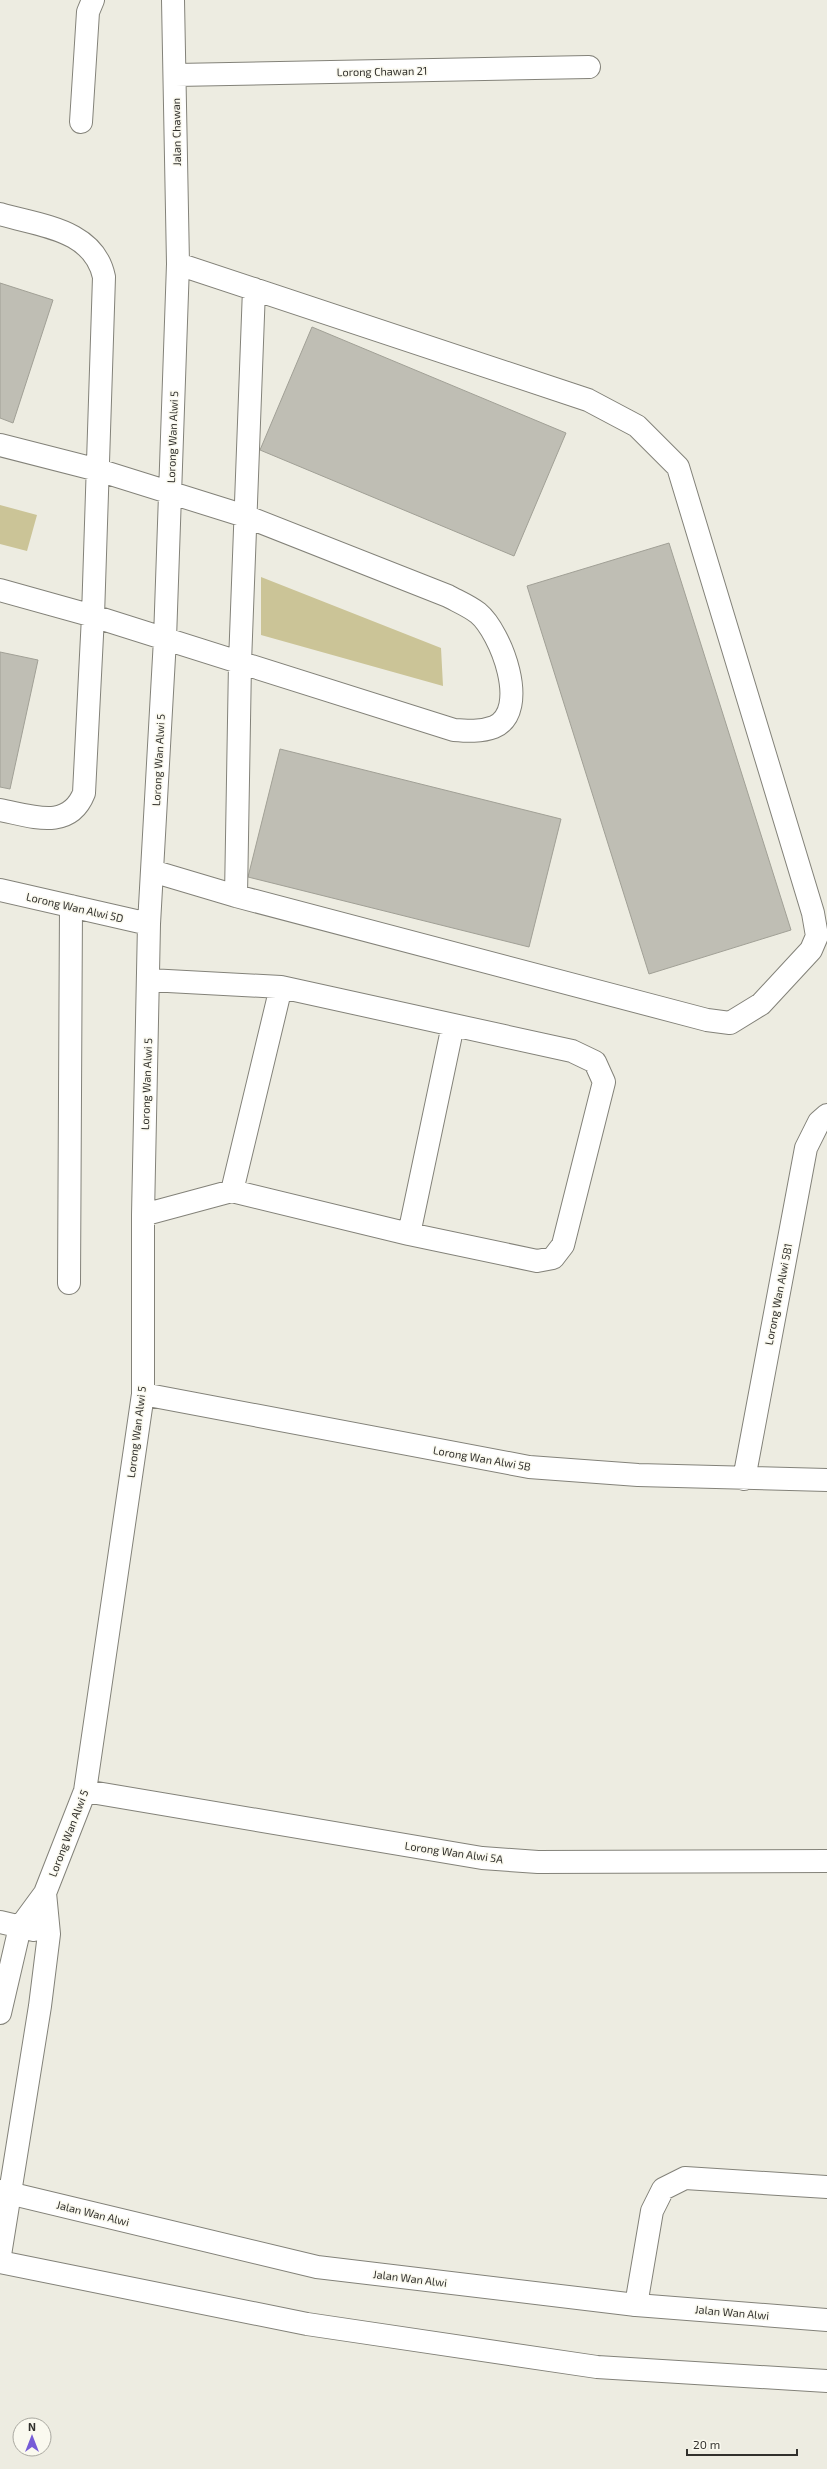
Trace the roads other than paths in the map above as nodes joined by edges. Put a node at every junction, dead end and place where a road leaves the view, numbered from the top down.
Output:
1 (93, 0) edge
2 (173, 0) edge
3 (589, 67) dead end
4 (176, 75) junction
5 (81, 122) dead end
6 (0, 214) edge
7 (178, 264) junction
8 (254, 289) junction
9 (0, 445) edge
10 (98, 470) junction
11 (170, 492) junction
12 (245, 516) junction
13 (0, 590) edge
14 (93, 616) junction
15 (165, 639) junction
16 (240, 663) junction
17 (0, 810) edge
18 (152, 871) junction
19 (0, 890) edge
20 (236, 896) junction
21 (71, 906) junction
22 (149, 924) junction
23 (149, 980) junction
24 (281, 987) junction
25 (453, 1025) junction
26 (827, 1115) edge
27 (232, 1191) junction
28 (143, 1215) junction
29 (409, 1234) junction
30 (69, 1283) dead end
31 (143, 1394) junction
32 (744, 1479) junction
33 (827, 1480) edge
34 (85, 1791) junction
35 (827, 1861) edge
36 (45, 1893) junction
37 (10, 1925) edge
38 (49, 1934) junction
39 (0, 2012) edge
40 (827, 2187) edge
41 (5, 2192) edge
42 (0, 2255) edge
43 (0, 2262) edge
44 (636, 2304) junction
45 (827, 2320) edge
46 (827, 2381) edge

1 - 5 street
2 - 4 street, Jalan Chawan
3 - 4 street, Lorong Chawan 21
4 - 7 street, Jalan Chawan
6 - 10 street
7 - 8 street
7 - 11 street, Lorong Wan Alwi 5
8 - 12 street
8 - 20 street
9 - 10 street
10 - 11 street
10 - 14 street
11 - 12 street
11 - 15 street, Lorong Wan Alwi 5
12 - 16 street
12 - 16 street
13 - 14 street
14 - 15 street
14 - 17 street
15 - 16 street
15 - 18 street, Lorong Wan Alwi 5
16 - 20 street
18 - 20 street
18 - 22 street, Lorong Wan Alwi 5
19 - 21 street, Lorong Wan Alwi 5D
21 - 22 street, Lorong Wan Alwi 5D
21 - 30 street
22 - 23 street, Lorong Wan Alwi 5
23 - 24 street
23 - 28 street, Lorong Wan Alwi 5
24 - 25 street
24 - 27 street
25 - 29 street
25 - 29 street
26 - 32 street, Lorong Wan Alwi 5B1
27 - 28 street
27 - 29 street
28 - 31 street, Lorong Wan Alwi 5
31 - 32 street, Lorong Wan Alwi 5B
31 - 34 street, Lorong Wan Alwi 5
32 - 33 street, Lorong Wan Alwi 5B
34 - 35 street, Lorong Wan Alwi 5A
34 - 36 street, Lorong Wan Alwi 5
36 - 37 street, Lorong Wan Alwi 5
36 - 38 street, Lorong Wan Alwi 5
37 - 38 street
37 - 39 street, Lorong Wan Alwi 5
38 - 41 street, Lorong Wan Alwi 5
40 - 44 street
41 - 42 street, Lorong Wan Alwi 5
41 - 44 street, Jalan Wan Alwi
43 - 46 street
44 - 45 street, Jalan Wan Alwi

